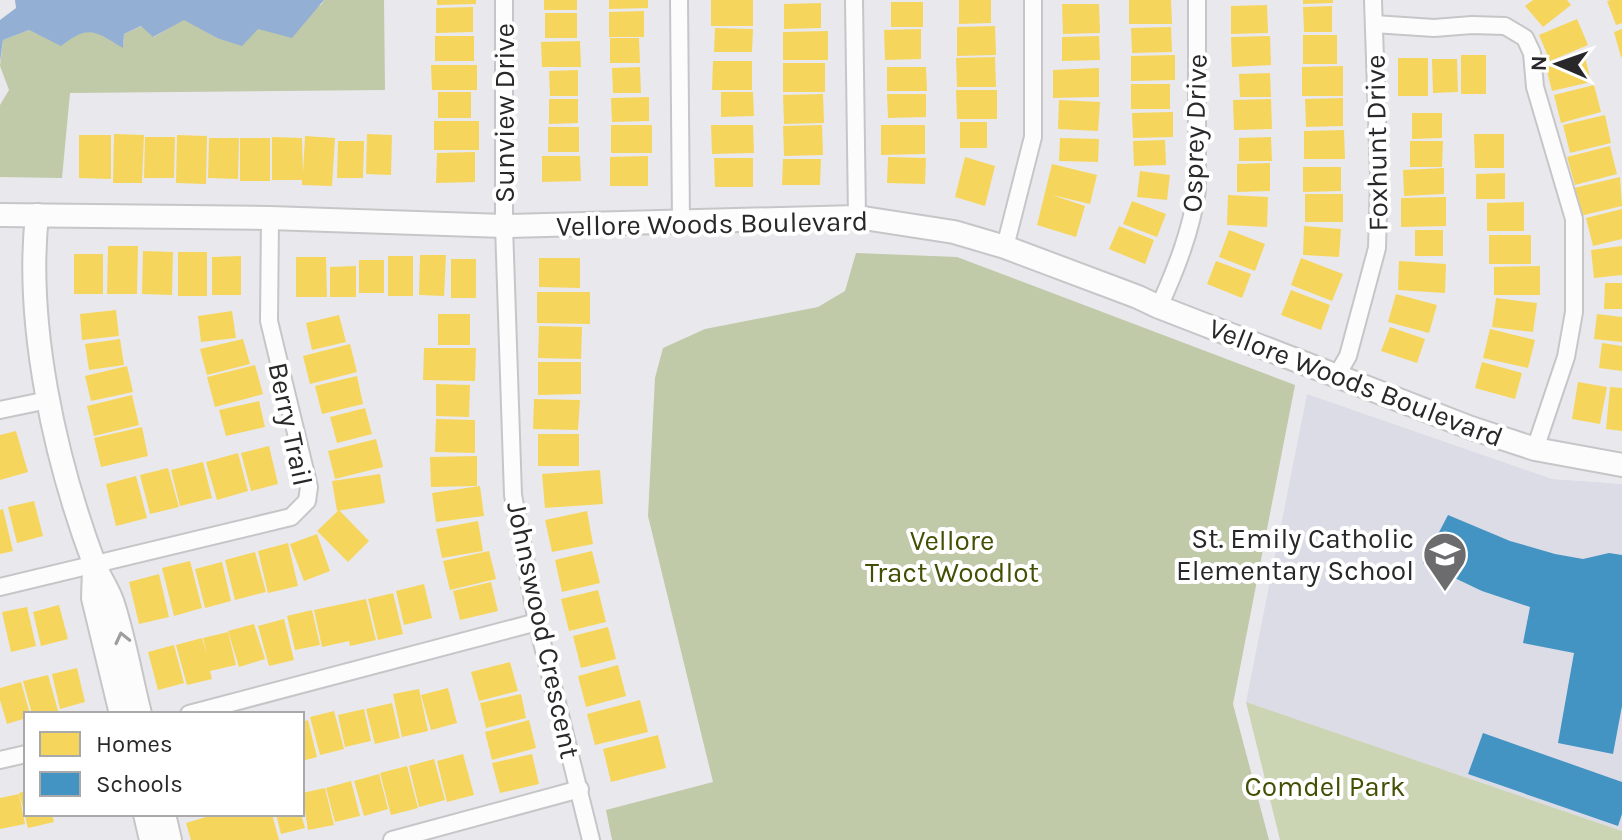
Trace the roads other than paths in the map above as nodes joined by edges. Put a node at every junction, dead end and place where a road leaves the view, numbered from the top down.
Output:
1 (504, 0) edge
2 (679, 0) edge
3 (854, 0) edge
4 (1033, 0) edge
5 (1197, 0) edge
6 (1373, 0) edge
7 (1374, 24) junction
8 (0, 215) edge
9 (37, 215) junction
10 (857, 217) junction
11 (270, 218) junction
12 (681, 221) junction
13 (504, 226) junction
14 (1005, 247) junction
15 (1159, 307) junction
16 (1337, 375) junction
17 (48, 400) junction
18 (0, 410) edge
19 (1535, 449) junction
20 (1622, 465) edge
21 (94, 564) junction
22 (0, 587) edge
23 (537, 622) junction
24 (121, 712) edge
25 (140, 712) edge
26 (197, 712) edge
27 (24, 754) edge
28 (0, 760) edge
29 (580, 789) junction
30 (145, 816) edge
31 (164, 816) edge
32 (151, 840) edge
33 (170, 840) edge
34 (392, 840) edge
35 (591, 840) edge

1 - 13 street, Sunview Drive
2 - 12 street
3 - 10 street
4 - 14 street
5 - 15 street, Osprey Drive
6 - 7 street, Foxhunt Drive
7 - 16 street, Foxhunt Drive
7 - 19 street
8 - 9 street, Vellore Woods Boulevard
9 - 11 street, Vellore Woods Boulevard
9 - 17 street
10 - 12 street, Vellore Woods Boulevard
10 - 14 street, Vellore Woods Boulevard
11 - 13 street, Vellore Woods Boulevard
11 - 21 street, Berry Trail
12 - 13 street, Vellore Woods Boulevard
13 - 23 street, Johnswood Crescent
14 - 15 street, Vellore Woods Boulevard
15 - 16 street, Vellore Woods Boulevard
16 - 19 street, Vellore Woods Boulevard
17 - 18 street
17 - 21 street
19 - 20 street, Vellore Woods Boulevard
21 - 22 street
21 - 24 street
25 -> 21 street
23 - 26 street
23 - 29 street, Johnswood Crescent
27 - 28 street
29 - 34 street
29 - 35 street, Johnswood Crescent
30 - 32 street
31 - 33 street

